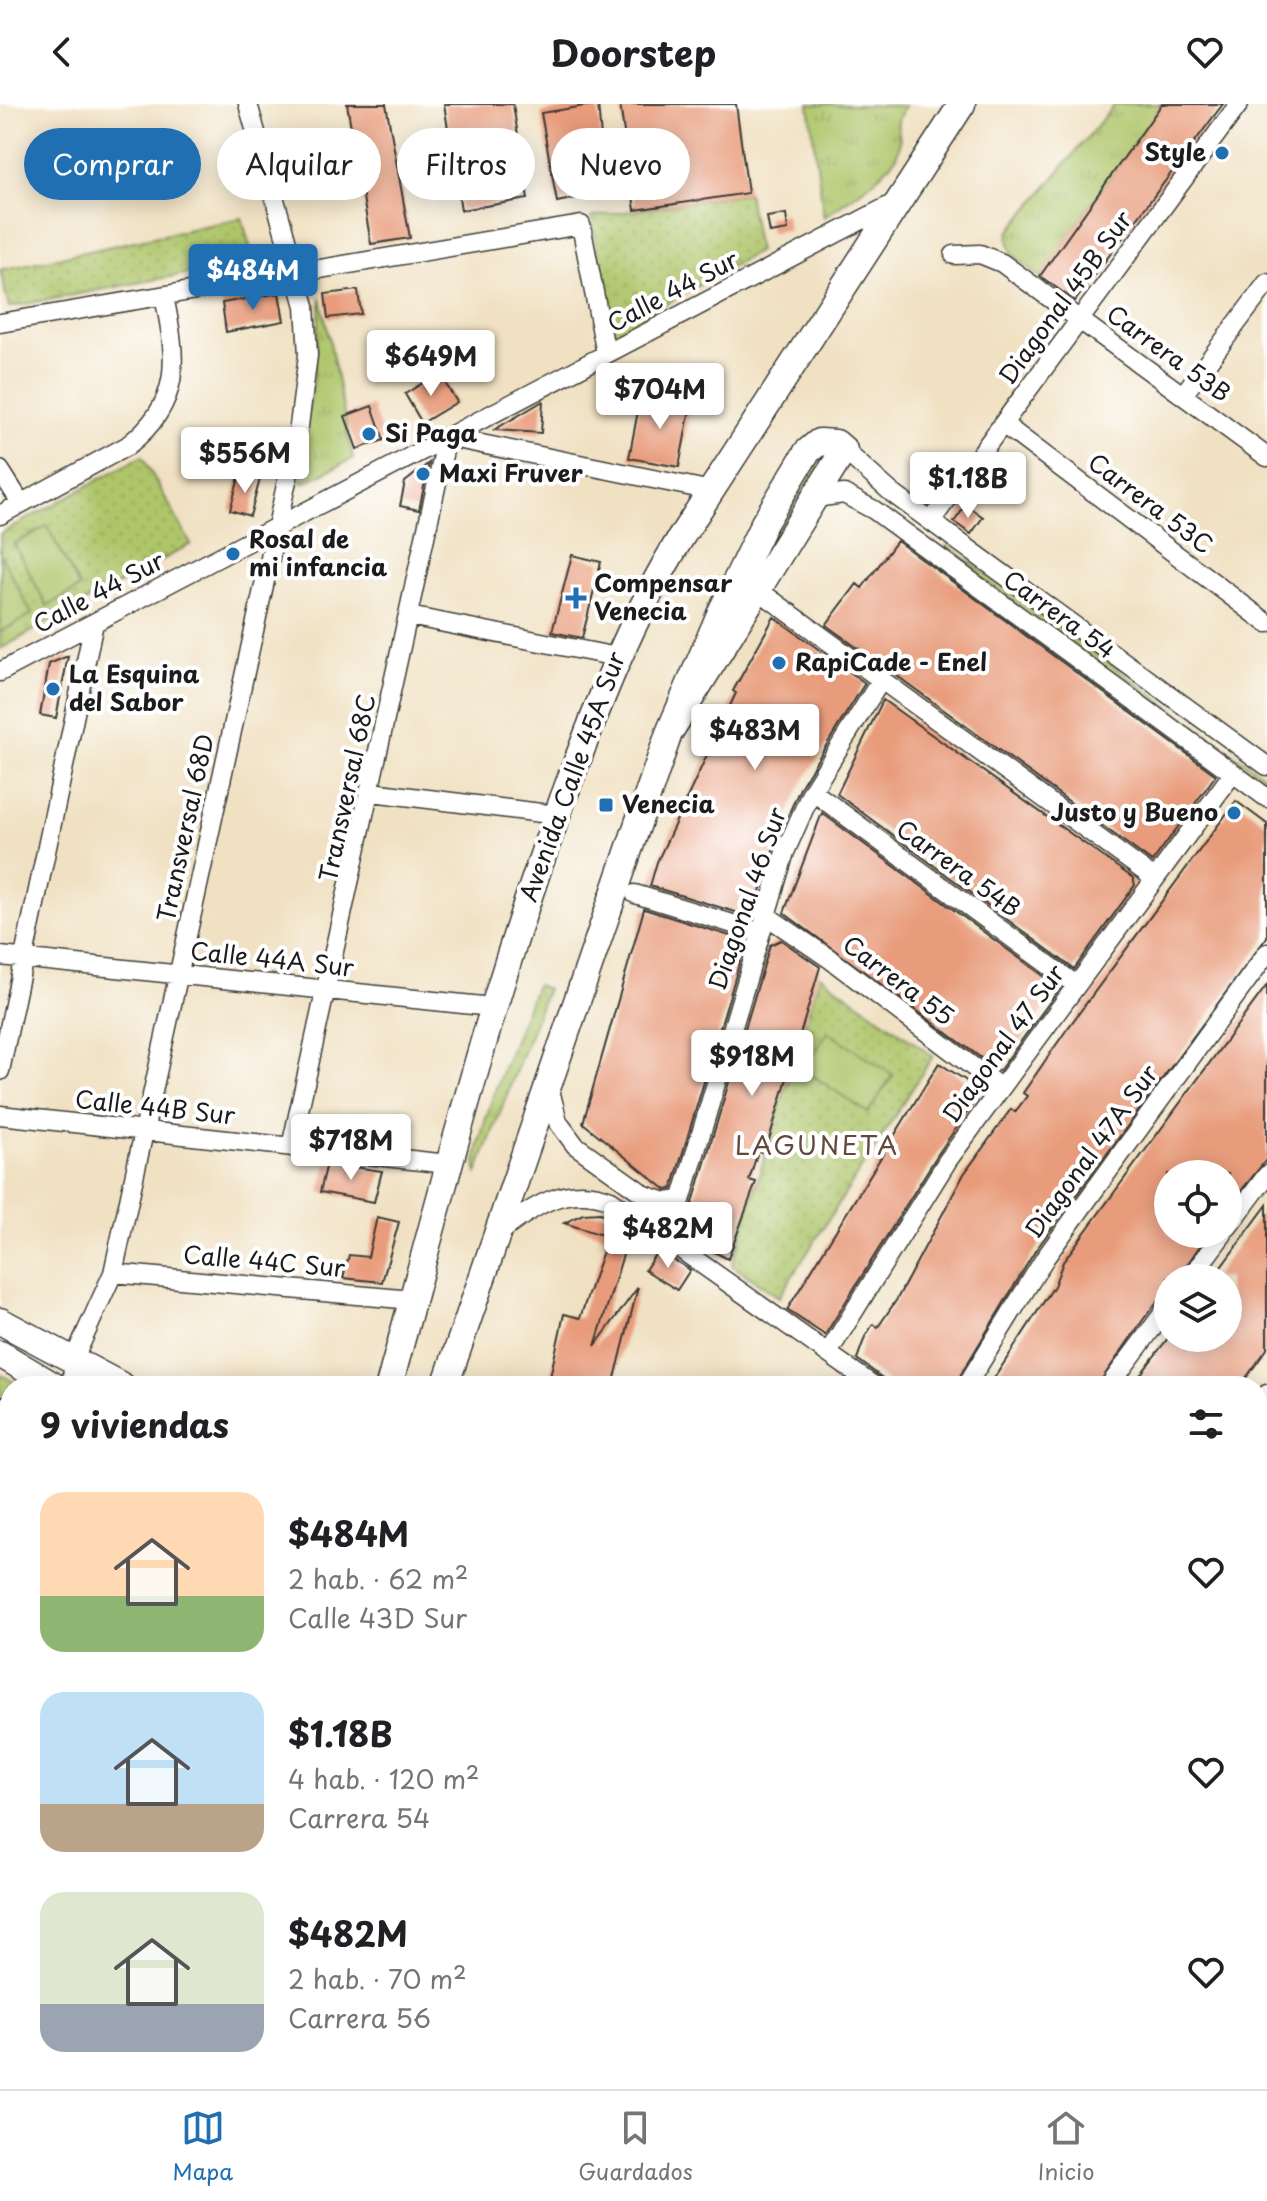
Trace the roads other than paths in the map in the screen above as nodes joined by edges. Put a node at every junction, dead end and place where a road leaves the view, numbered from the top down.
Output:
1 (248, 104) edge
2 (962, 104) edge
3 (1239, 104) edge
4 (901, 199) junction
5 (954, 255) dead end
6 (296, 274) junction
7 (1267, 283) edge
8 (164, 296) junction
9 (1080, 319) junction
10 (0, 323) edge
11 (606, 354) junction
12 (1183, 395) junction
13 (1003, 424) junction
14 (447, 437) junction
15 (840, 446) junction
16 (1267, 457) edge
17 (0, 470) edge
18 (712, 491) junction
19 (815, 498) junction
20 (21, 503) junction
21 (0, 515) edge
22 (931, 521) junction
23 (277, 527) junction
24 (758, 590) junction
25 (409, 616) junction
26 (94, 623) junction
27 (1267, 623) edge
28 (617, 657) junction
29 (0, 672) edge
30 (881, 680) junction
31 (1157, 685) junction
32 (1126, 694) junction
33 (669, 733) junction
34 (1267, 766) edge
35 (1233, 773) junction
36 (812, 791) junction
37 (372, 792) junction
38 (1267, 798) edge
39 (557, 815) junction
40 (1155, 879) junction
41 (635, 894) dead end
42 (762, 923) junction
43 (1267, 953) edge
44 (0, 956) edge
45 (25, 959) junction
46 (178, 974) junction
47 (1076, 985) junction
48 (328, 990) junction
49 (492, 1007) junction
50 (0, 1071) edge
51 (549, 1083) junction
52 (1001, 1088) junction
53 (0, 1115) edge
54 (144, 1131) junction
55 (291, 1147) junction
56 (448, 1164) junction
57 (1267, 1175) edge
58 (681, 1200) junction
59 (1242, 1208) edge
60 (496, 1236) junction
61 (669, 1241) junction
62 (113, 1273) junction
63 (412, 1300) junction
64 (0, 1321) edge
65 (1154, 1326) edge
66 (402, 1338) junction
67 (828, 1353) junction
68 (7, 1356) edge
69 (73, 1374) edge
70 (38, 1376) edge
71 (381, 1376) edge
72 (392, 1376) edge
73 (448, 1376) edge
74 (860, 1376) edge
75 (972, 1376) edge
76 (1116, 1376) edge

1 - 6 street, Transversal 68D
2 - 4 highway, Avenida Calle 45A Sur
3 - 9 street, Diagonal 45B Sur
4 - 11 street, Calle 44 Sur
4 - 18 highway, Avenida Calle 45A Sur
5 - 9 street, Carrera 53B
6 - 8 street
6 - 11 street
6 - 23 street, Transversal 68D
7 - 12 street
8 - 10 street
8 - 20 street
9 - 12 street, Carrera 53B
9 - 13 street, Diagonal 45B Sur
11 - 14 street, Calle 44 Sur
12 - 16 street, Carrera 53B
13 - 22 street, Diagonal 45B Sur
13 - 27 street, Carrera 53C
14 - 18 street
14 - 23 street, Calle 44 Sur
14 - 25 street, Transversal 68C
15 - 19 highway
15 - 22 street, Carrera 54
15 - 33 highway
17 - 20 street
18 - 28 highway, Avenida Calle 45A Sur
19 - 24 highway
19 - 32 street, Carrera 54
20 - 21 street
22 - 31 street, Carrera 54
23 - 26 street, Calle 44 Sur
23 - 46 street, Transversal 68D
24 - 30 street
24 - 33 highway
25 - 28 street
25 - 37 street, Transversal 68C
26 - 29 street, Calle 44 Sur
26 - 45 street
28 - 39 highway, Avenida Calle 45A Sur
30 - 36 street, Diagonal 46 Sur
30 - 40 street
31 - 32 street
31 - 34 street, Carrera 54
32 - 35 street, Carrera 54
33 - 51 highway
35 - 38 street, Carrera 54
35 - 40 street, Diagonal 47 Sur
36 - 42 street, Diagonal 46 Sur
36 - 47 street, Carrera 54B
37 - 39 street
37 - 48 street, Transversal 68C
39 - 49 highway, Avenida Calle 45A Sur
40 - 47 street, Diagonal 47 Sur
41 - 42 street, Carrera 55
42 - 52 street, Carrera 55
42 - 58 street, Diagonal 46 Sur
43 - 75 street, Diagonal 47A Sur
44 - 45 street, Calle 44A Sur
45 - 46 street, Calle 44A Sur
45 - 50 street
46 - 48 street, Calle 44A Sur
46 - 54 street, Transversal 68D
47 - 52 street, Diagonal 47 Sur
48 - 49 street, Calle 44A Sur
48 - 55 street, Transversal 68C
49 - 56 highway, Avenida Calle 45A Sur
51 - 58 street
51 - 60 highway
52 - 67 street, Diagonal 47 Sur
53 - 54 street, Calle 44B Sur
54 - 55 street, Calle 44B Sur
54 - 62 street, Transversal 68D
55 - 56 street, Calle 44B Sur
56 - 63 highway, Avenida Calle 45A Sur
57 - 59 street
58 - 61 street, Diagonal 46 Sur
60 - 61 street
60 - 73 highway
61 - 67 street
62 - 63 street, Calle 44C Sur
62 - 69 street, Transversal 68D
63 - 66 highway, Avenida Calle 45A Sur
64 - 69 highway
65 - 76 street
66 - 71 highway
66 - 72 highway, Avenida Calle 45A Sur
67 - 74 street
68 - 70 highway

